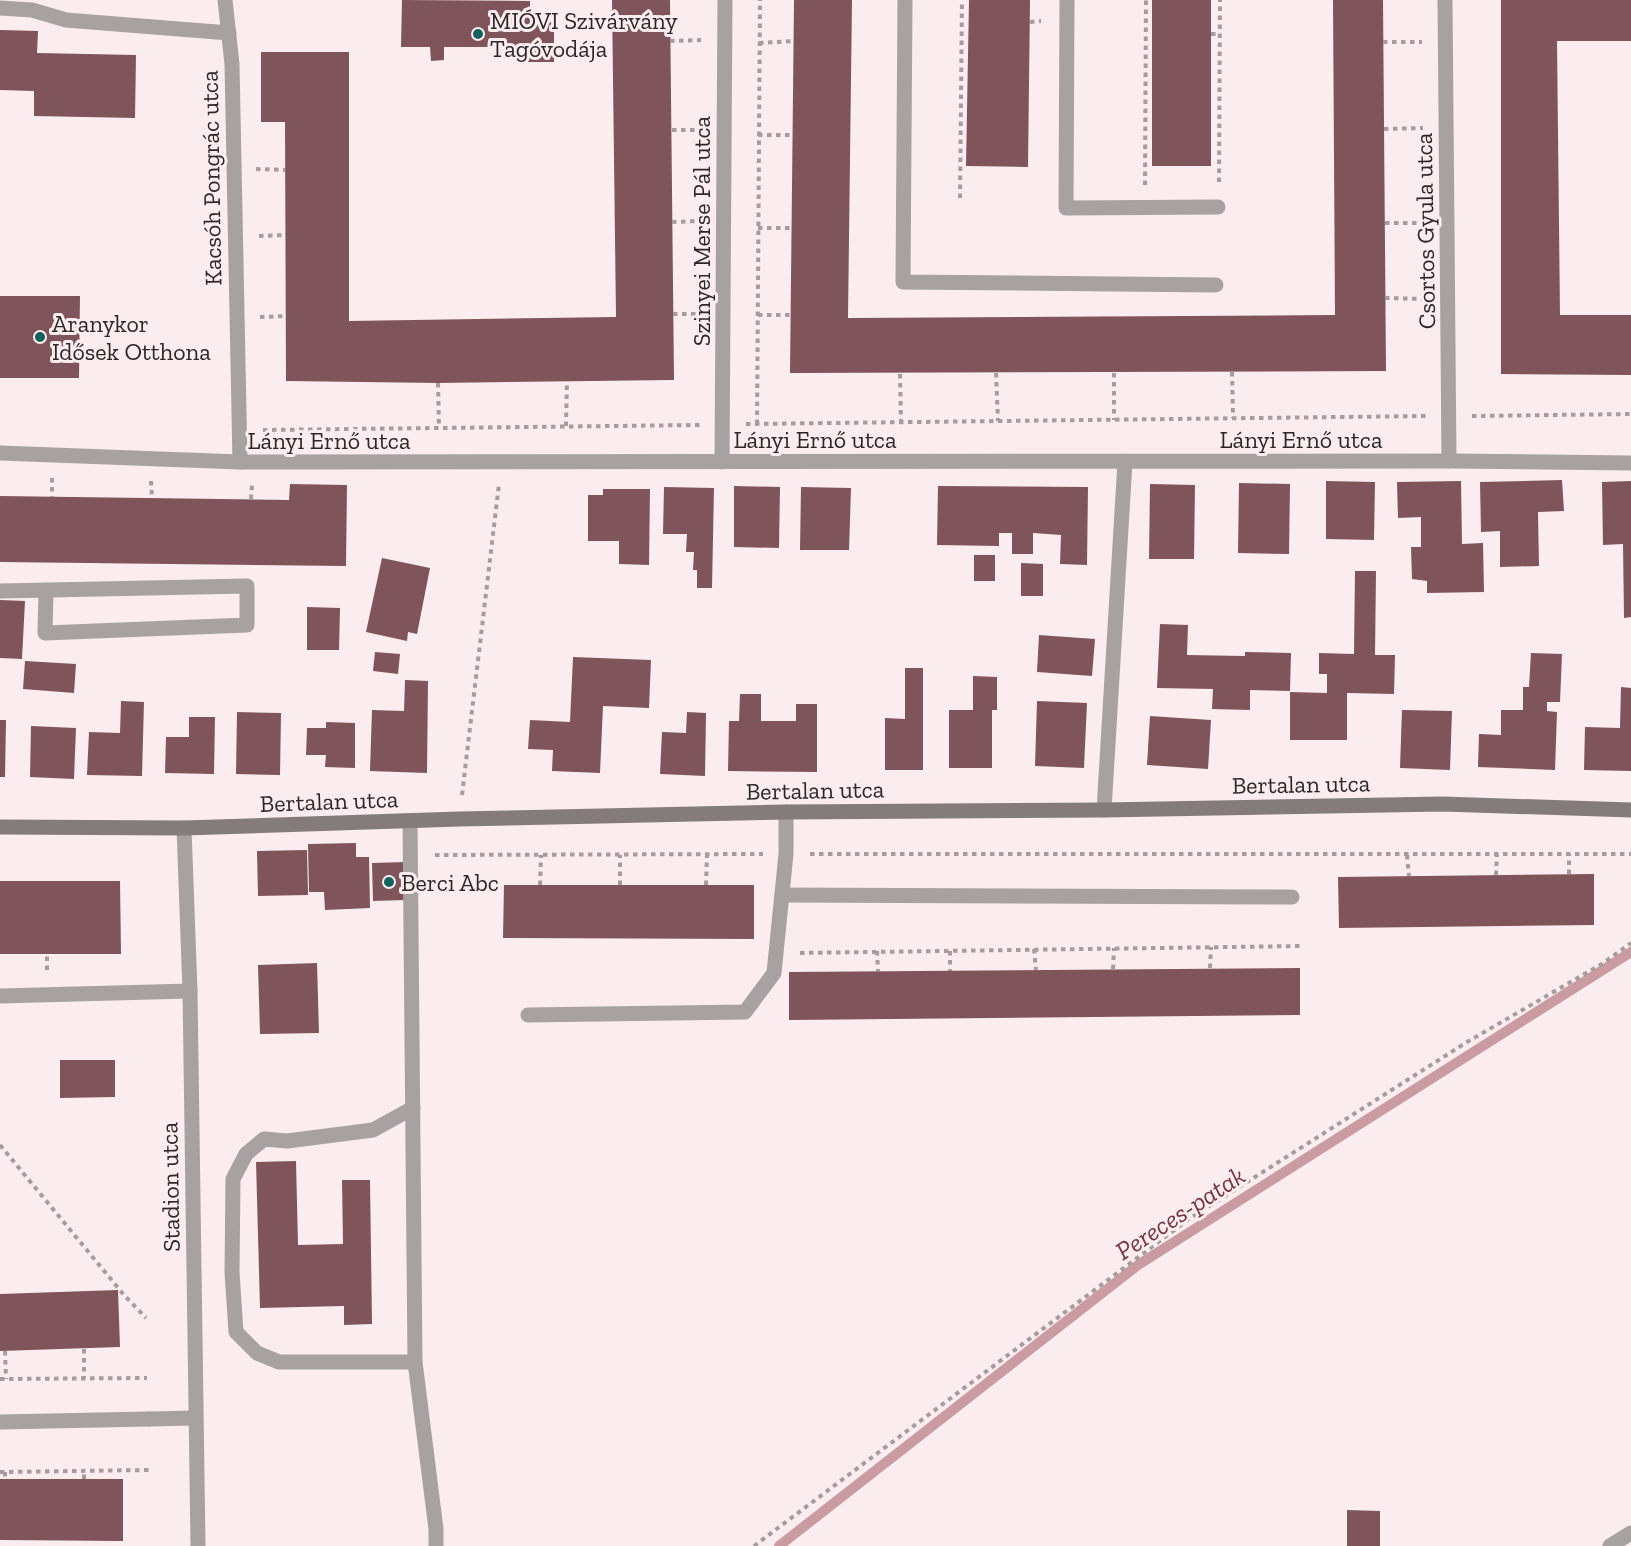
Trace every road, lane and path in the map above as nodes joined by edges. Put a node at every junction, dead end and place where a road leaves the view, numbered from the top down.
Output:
1 (225, 0) edge
2 (725, 0) edge
3 (760, 0) edge
4 (905, 0) edge
5 (962, 0) edge
6 (1067, 0) edge
7 (1146, 0) edge
8 (1220, 0) edge
9 (1445, 0) edge
10 (32, 5) edge
11 (0, 8) edge
12 (1041, 21) dead end
13 (1030, 22) dead end
14 (228, 33) junction
15 (1211, 34) dead end
16 (1220, 34) junction
17 (705, 40) dead end
18 (670, 41) dead end
19 (793, 41) dead end
20 (1383, 42) dead end
21 (1429, 42) dead end
22 (759, 43) junction
23 (961, 94) junction
24 (968, 94) dead end
25 (1430, 128) dead end
26 (1384, 129) dead end
27 (672, 130) dead end
28 (706, 130) dead end
29 (758, 135) junction
30 (792, 135) dead end
31 (252, 168) dead end
32 (285, 170) dead end
33 (960, 198) dead end
34 (1144, 207) junction
35 (1218, 207) joint
36 (706, 221) dead end
37 (672, 222) dead end
38 (1384, 223) dead end
39 (1430, 223) dead end
40 (758, 228) junction
41 (791, 228) dead end
42 (286, 235) dead end
43 (254, 237) dead end
44 (1216, 285) dead end
45 (1385, 298) dead end
46 (1431, 299) dead end
47 (673, 314) dead end
48 (707, 314) dead end
49 (758, 315) junction
50 (791, 315) dead end
51 (286, 316) dead end
52 (255, 317) dead end
53 (1232, 372) dead end
54 (996, 373) dead end
55 (1114, 373) dead end
56 (900, 374) dead end
57 (567, 381) dead end
58 (438, 383) dead end
59 (1631, 414) edge
60 (1449, 416) junction
61 (1233, 418) junction
62 (1114, 420) junction
63 (998, 421) junction
64 (901, 422) junction
65 (723, 424) junction
66 (757, 424) junction
67 (566, 426) junction
68 (439, 428) junction
69 (256, 430) dead end
70 (0, 453) edge
71 (1449, 461) junction
72 (240, 462) junction
73 (722, 462) junction
74 (1125, 462) junction
75 (1631, 463) edge
76 (500, 474) dead end
77 (52, 475) dead end
78 (151, 475) dead end
79 (52, 497) dead end
80 (152, 498) dead end
81 (46, 590) junction
82 (0, 591) edge
83 (1104, 810) junction
84 (1631, 810) edge
85 (786, 813) junction
86 (459, 819) junction
87 (410, 821) junction
88 (0, 827) edge
89 (184, 828) junction
90 (708, 854) junction
91 (786, 854) junction
92 (1569, 854) junction
93 (1631, 854) edge
94 (410, 855) junction
95 (541, 855) junction
96 (620, 855) junction
97 (1407, 855) junction
98 (1497, 855) junction
99 (1569, 874) dead end
100 (1496, 875) dead end
101 (1409, 876) dead end
102 (540, 885) dead end
103 (620, 885) dead end
104 (706, 885) dead end
105 (782, 895) junction
106 (1292, 897) dead end
107 (1631, 943) edge
108 (1303, 946) dead end
109 (1210, 947) junction
110 (1114, 948) junction
111 (1034, 949) junction
112 (877, 951) junction
113 (950, 951) junction
114 (776, 953) junction
115 (1210, 968) dead end
116 (1113, 969) dead end
117 (1036, 970) dead end
118 (878, 971) dead end
119 (950, 971) dead end
120 (189, 991) junction
121 (0, 996) edge
122 (528, 1015) dead end
123 (413, 1108) junction
124 (0, 1145) edge
125 (146, 1318) dead end
126 (84, 1349) dead end
127 (5, 1351) dead end
128 (415, 1362) junction
129 (84, 1378) junction
130 (147, 1378) dead end
131 (0, 1379) edge
132 (6, 1379) junction
133 (195, 1418) junction
134 (0, 1422) edge
135 (149, 1470) dead end
136 (84, 1471) junction
137 (3, 1472) edge
138 (5, 1479) dead end
139 (84, 1479) dead end
140 (1631, 1533) edge
141 (198, 1546) edge
142 (436, 1546) edge
143 (754, 1546) edge
144 (1610, 1546) edge

1 - 14 street, Kacsóh Pongrác utca
2 - 65 street, Szinyei Merse Pál utca
3 - 22 path
4 - 44 street
5 - 23 path
6 - 34 street
7 - 34 path
8 - 16 path
9 - 60 street, Csortos Gyula utca
10 - 11 street
10 - 14 street
12 - 13 path
14 - 72 street, Kacsóh Pongrác utca
15 - 16 path
16 - 35 path
17 - 18 path
19 - 22 path
20 - 21 path
22 - 29 path
23 - 24 path
23 - 33 path
25 - 26 path
27 - 28 path
29 - 30 path
29 - 40 path
31 - 32 path
34 - 35 street
36 - 37 path
38 - 39 path
40 - 41 path
40 - 49 path
42 - 43 path
45 - 46 path
47 - 48 path
49 - 50 path
49 - 66 path
51 - 52 path
53 - 61 path
54 - 63 path
55 - 62 path
56 - 64 path
57 - 67 path
58 - 68 path
59 - 60 path
60 - 61 path
60 - 71 street, Csortos Gyula utca
61 - 62 path
62 - 63 path
63 - 64 path
64 - 66 path
65 - 66 path
65 - 67 path
65 - 73 street, Szinyei Merse Pál utca
67 - 68 path
68 - 69 path
70 - 72 street, Lányi Ernő utca
71 - 74 street, Lányi Ernő utca
71 - 75 street, Lányi Ernő utca
72 - 73 street, Lányi Ernő utca
73 - 74 street, Lányi Ernő utca
74 - 83 street
76 - 86 path
77 - 79 path
78 - 80 path
81 - 81 street
81 - 82 street
83 - 84 street, Bertalan utca
83 - 85 street, Bertalan utca
85 - 86 street, Bertalan utca
85 - 91 street
86 - 87 street, Bertalan utca
87 - 89 street, Bertalan utca
87 - 94 street
88 - 89 street, Bertalan utca
89 - 120 street, Stadion utca
90 - 91 path
90 - 96 path
90 - 104 path
91 - 97 path
91 - 105 street
92 - 93 path
92 - 98 path
92 - 99 path
94 - 95 path
94 - 123 street
95 - 96 path
95 - 102 path
96 - 103 path
97 - 98 path
97 - 101 path
98 - 100 path
105 - 106 street
105 - 114 street
107 - 143 path
108 - 109 path
109 - 110 path
109 - 115 path
110 - 111 path
110 - 116 path
111 - 113 path
111 - 117 path
112 - 113 path
112 - 114 path
112 - 118 path
113 - 119 path
114 - 122 street
120 - 121 street
120 - 133 street, Stadion utca
123 - 128 street
123 - 128 street
124 - 125 path
126 - 129 path
127 - 132 path
128 - 142 street
129 - 130 path
129 - 132 path
131 - 132 path
133 - 134 street
133 - 141 street, Stadion utca
135 - 136 path
136 - 137 path
136 - 139 path
137 - 138 path
140 - 144 street

